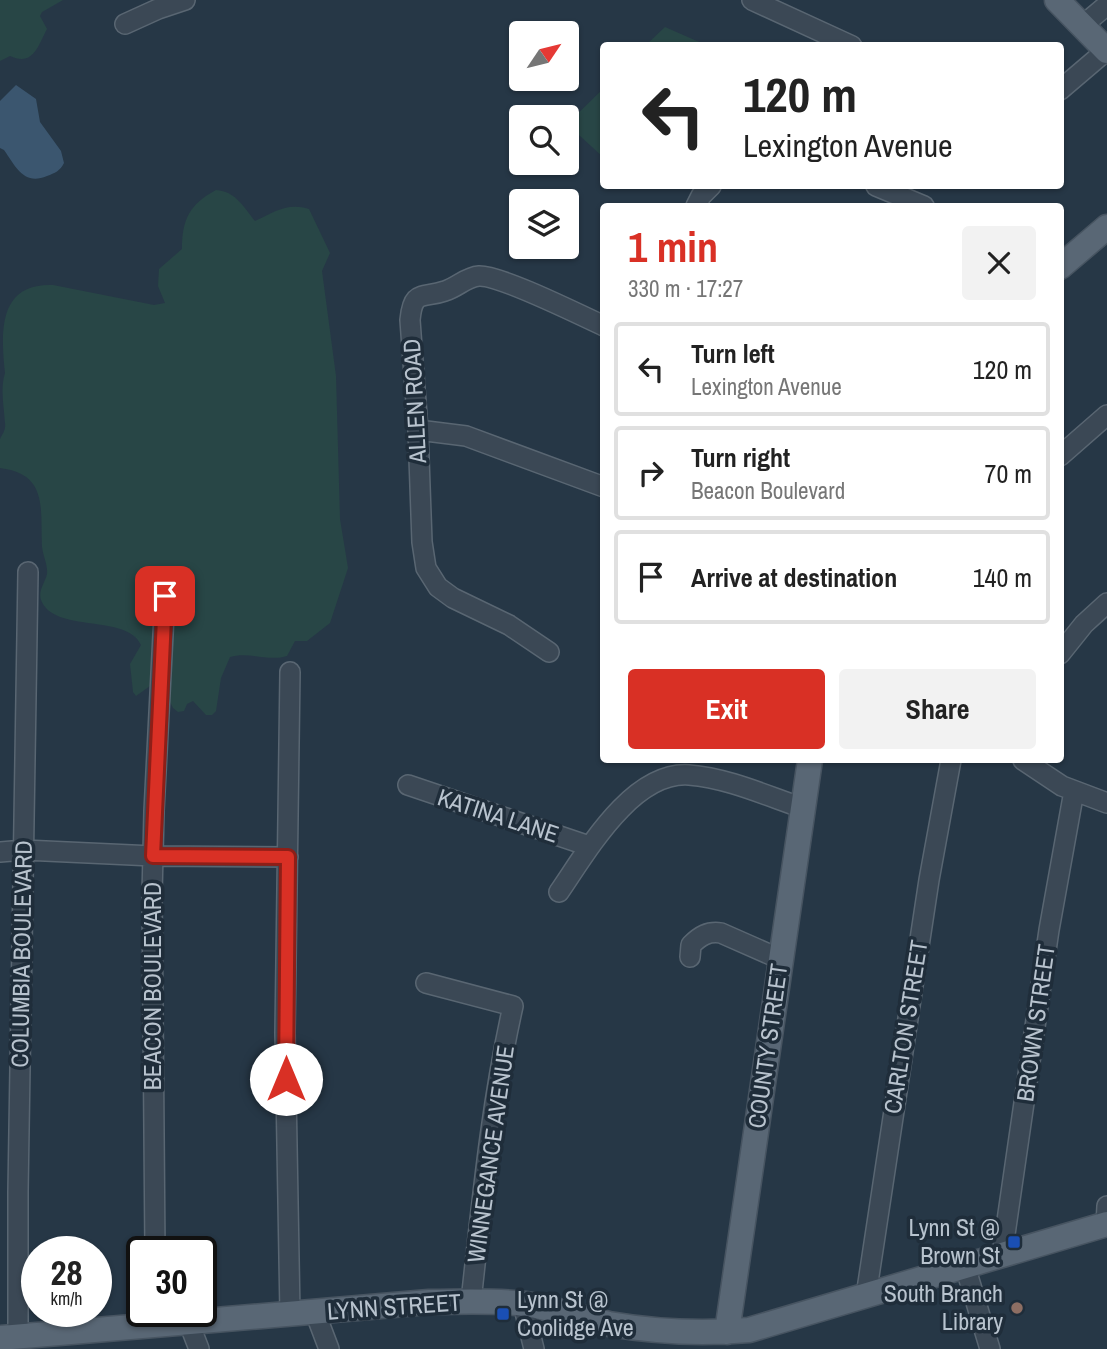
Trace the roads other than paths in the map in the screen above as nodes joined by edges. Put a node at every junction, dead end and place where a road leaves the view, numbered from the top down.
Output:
1 (185, 0) edge
2 (752, 0) edge
3 (1057, 0) edge
4 (1107, 5) edge
5 (125, 24) dead end
6 (1082, 26) junction
7 (843, 42) edge
8 (1107, 50) edge
9 (1064, 87) edge
10 (708, 189) edge
11 (880, 189) edge
12 (897, 201) edge
13 (698, 203) edge
14 (1107, 227) edge
15 (1064, 264) edge
16 (600, 324) edge
17 (1107, 415) edge
18 (418, 430) junction
19 (1064, 453) edge
20 (600, 486) edge
21 (28, 572) dead end
22 (165, 596) dead end
23 (1106, 605) edge
24 (1064, 649) edge
25 (549, 652) dead end
26 (290, 672) dead end
27 (810, 763) edge
28 (950, 763) edge
29 (1028, 763) edge
30 (408, 785) dead end
31 (1074, 791) junction
32 (1107, 803) edge
33 (803, 808) junction
34 (589, 846) junction
35 (24, 850) junction
36 (0, 852) edge
37 (153, 856) junction
38 (288, 857) junction
39 (559, 892) dead end
40 (690, 957) dead end
41 (780, 959) junction
42 (426, 984) dead end
43 (1107, 1218) edge
44 (155, 1236) edge
45 (1002, 1255) junction
46 (965, 1266) junction
47 (866, 1296) junction
48 (471, 1301) junction
49 (523, 1304) junction
50 (315, 1312) junction
51 (290, 1314) junction
52 (217, 1321) edge
53 (126, 1325) edge
54 (191, 1327) edge
55 (727, 1332) junction
56 (9, 1338) edge
57 (65, 1341) edge
58 (200, 1349) edge
59 (329, 1349) edge
60 (534, 1349) edge
61 (990, 1349) edge

1 - 5 street
2 - 7 street
3 - 6 main road
4 - 6 street
6 - 8 main road
8 - 9 street
10 - 13 street
11 - 12 street
14 - 15 main road
16 - 18 street, ALLEN ROAD
17 - 19 street
18 - 20 street
18 - 25 street, ALLEN ROAD
21 - 35 street, COLUMBIA BOULEVARD
22 - 37 street, BEACON BOULEVARD
23 - 24 street
26 - 38 street
27 - 33 main road, COUNTY STREET
28 - 47 street, CARLTON STREET
29 - 31 street
30 - 34 street, KATINA LANE
31 - 32 street
31 - 45 street, BROWN STREET
33 - 34 street
33 - 41 main road, COUNTY STREET
34 - 39 street
35 - 36 street
35 - 37 street
35 - 56 street, COLUMBIA BOULEVARD
37 - 38 street
37 - 44 street, BEACON BOULEVARD
38 - 51 street
40 - 41 street
41 - 55 main road, COUNTY STREET
42 - 48 street, WINNEGANCE AVENUE
43 - 45 main road, LYNN STREET
45 - 46 main road, LYNN STREET
46 - 47 main road, LYNN STREET
46 - 61 street
47 - 55 main road, LYNN STREET
48 - 49 main road, LYNN STREET
48 - 50 main road, LYNN STREET
49 - 55 main road, LYNN STREET
49 - 60 street
50 - 51 main road, LYNN STREET
50 - 59 street
51 - 52 main road, LYNN STREET
53 - 57 main road, LYNN STREET
54 - 58 street
56 - 57 main road, LYNN STREET

